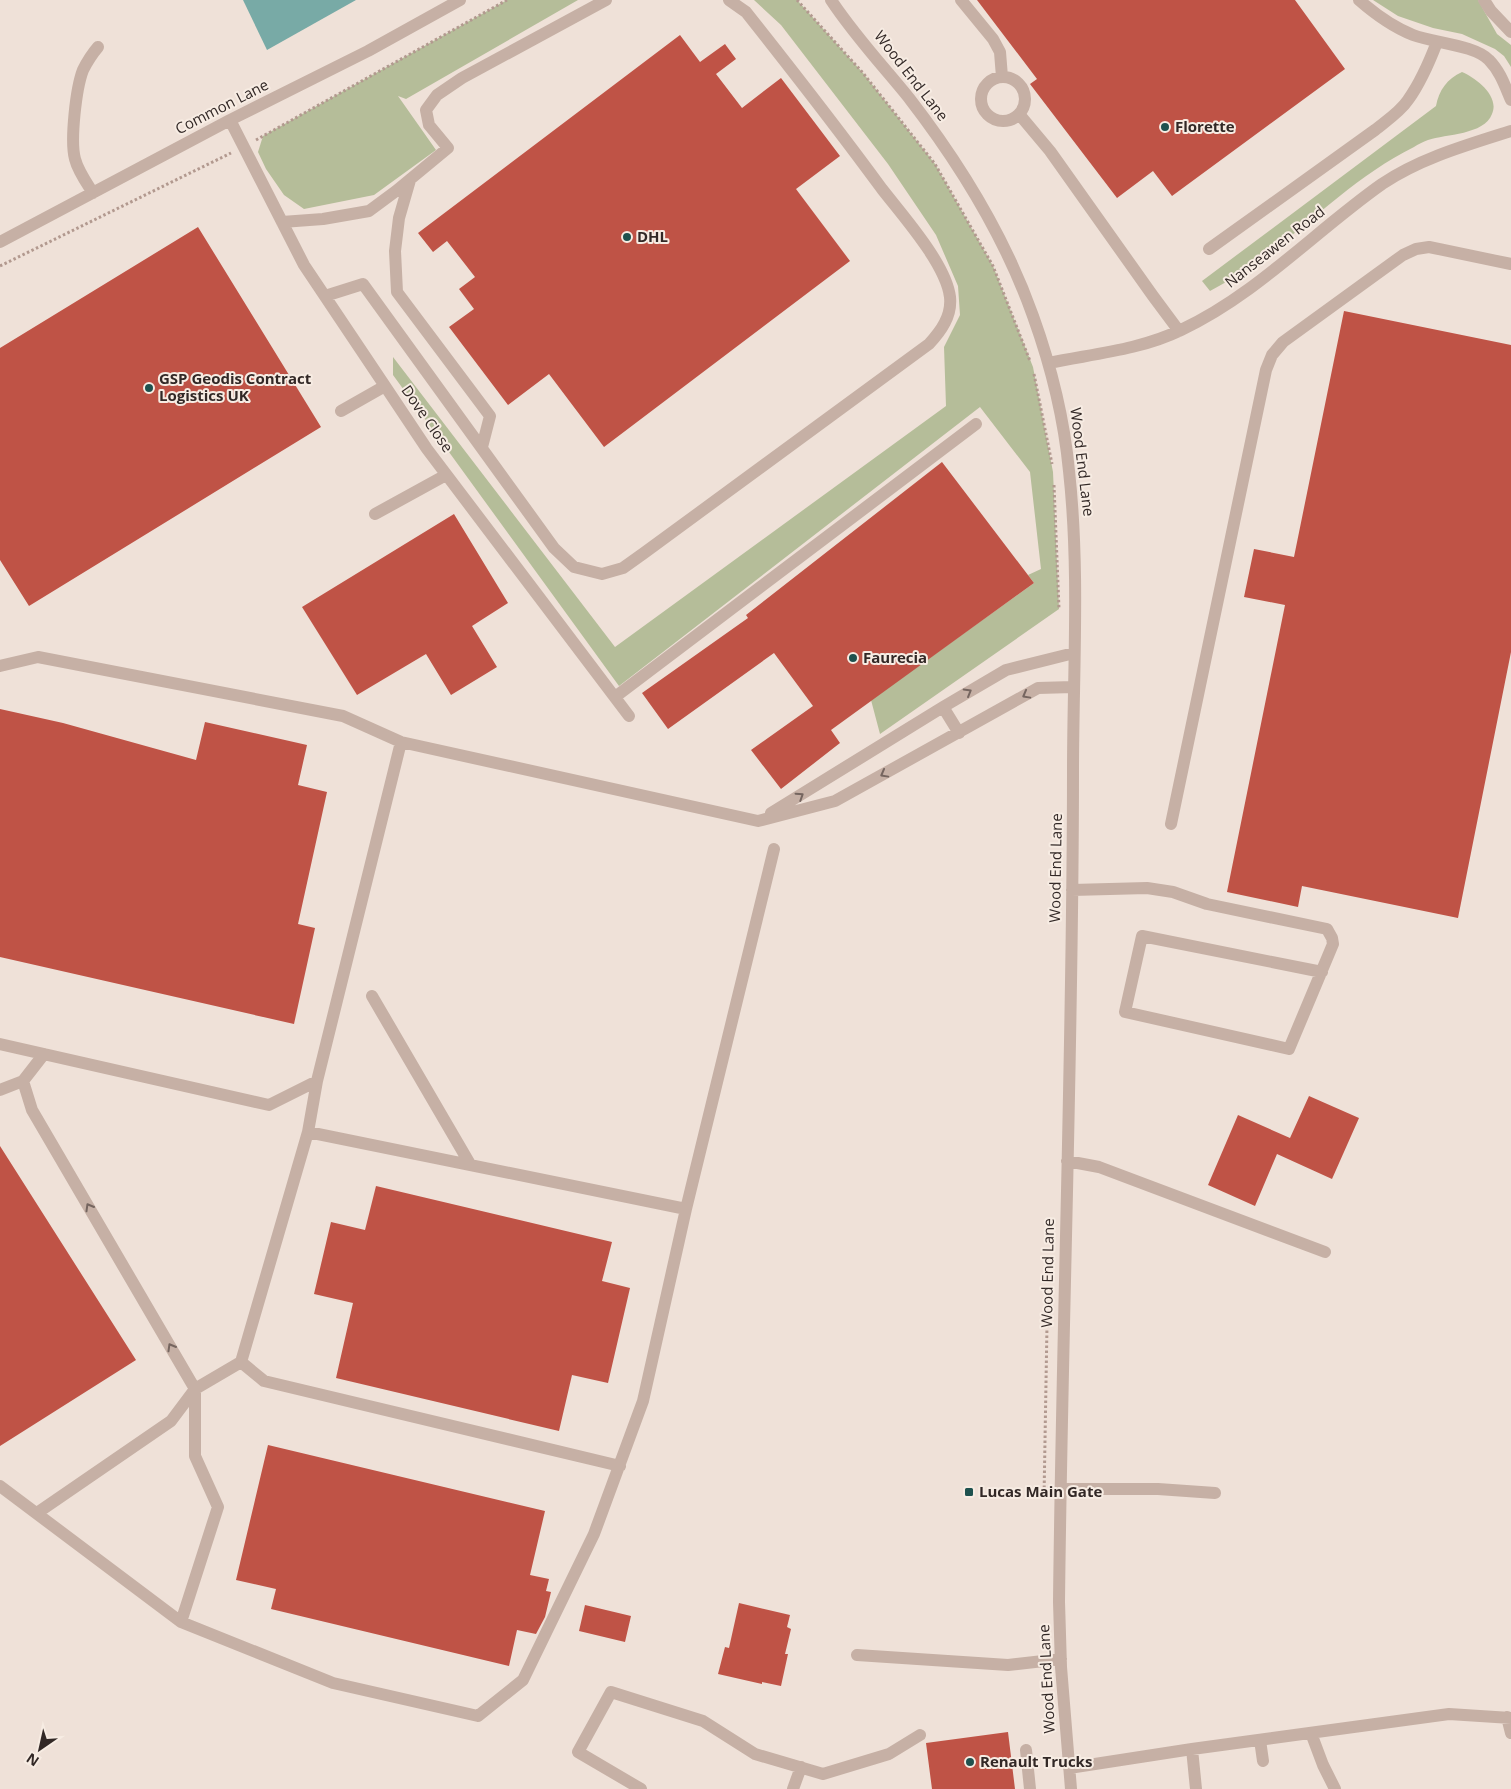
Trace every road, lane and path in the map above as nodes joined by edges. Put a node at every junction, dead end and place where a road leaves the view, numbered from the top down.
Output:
1 (460, 0) edge
2 (606, 0) edge
3 (728, 0) edge
4 (797, 0) edge
5 (826, 0) edge
6 (961, 0) edge
7 (1359, 0) edge
8 (1484, 0) edge
9 (835, 5) edge
10 (1511, 32) edge
11 (1437, 42) junction
12 (98, 48) dead end
13 (1002, 77) junction
14 (1511, 100) edge
15 (1019, 114) junction
16 (230, 120) junction
17 (1511, 131) edge
18 (410, 180) junction
19 (93, 193) junction
20 (282, 222) junction
21 (0, 242) edge
22 (1208, 249) dead end
23 (1511, 264) edge
24 (325, 296) junction
25 (1179, 331) junction
26 (1049, 363) junction
27 (385, 386) junction
28 (341, 411) dead end
29 (976, 424) dead end
30 (482, 447) junction
31 (1053, 472) dead end
32 (446, 475) junction
33 (1054, 482) dead end
34 (375, 514) dead end
35 (1059, 616) dead end
36 (1074, 653) junction
37 (0, 666) edge
38 (1073, 687) junction
39 (615, 697) junction
40 (943, 707) junction
41 (629, 716) dead end
42 (959, 733) junction
43 (401, 742) junction
44 (758, 821) junction
45 (1171, 824) dead end
46 (774, 849) dead end
47 (1072, 890) junction
48 (1322, 972) junction
49 (372, 996) dead end
50 (0, 1044) edge
51 (44, 1054) junction
52 (23, 1081) junction
53 (317, 1081) junction
54 (0, 1090) edge
55 (308, 1132) junction
56 (1067, 1161) junction
57 (470, 1164) junction
58 (686, 1210) junction
59 (1326, 1252) dead end
60 (1047, 1325) dead end
61 (241, 1362) junction
62 (196, 1389) junction
63 (620, 1466) junction
64 (0, 1486) edge
65 (1060, 1489) junction
66 (1215, 1493) dead end
67 (1044, 1499) dead end
68 (37, 1513) junction
69 (181, 1622) junction
70 (857, 1655) dead end
71 (1061, 1659) junction
72 (1509, 1717) edge
73 (1312, 1732) junction
74 (1511, 1733) edge
75 (920, 1735) dead end
76 (1260, 1740) junction
77 (1192, 1749) junction
78 (1026, 1750) dead end
79 (1263, 1761) dead end
80 (801, 1767) junction
81 (1069, 1768) junction
82 (641, 1789) edge
83 (792, 1789) edge
84 (1030, 1789) edge
85 (1071, 1789) edge
86 (1196, 1789) edge
87 (1336, 1789) edge

1 - 16 street, Common Lane
2 - 18 street
3 - 30 street
4 - 31 path
5 - 9 street, Wood End Lane
6 - 13 street
7 - 11 street
8 - 10 street
9 - 26 street, Wood End Lane
11 - 14 street
11 - 22 street
12 - 19 street
13 - 15 street
13 - 15 street
15 - 25 street
16 - 19 street, Common Lane
16 - 20 street, Dove Close
17 - 25 street, Nanseawen Road
18 - 20 street
18 - 30 street
19 - 21 street, Common Lane
20 - 24 street, Dove Close
23 - 45 street
24 - 27 street, Dove Close
24 - 30 street
25 - 26 street, Nanseawen Road
26 - 36 street, Wood End Lane
27 - 28 street
27 - 32 street, Dove Close
29 - 39 street
32 - 34 street
32 - 39 street, Dove Close
33 - 35 path
36 - 38 street, Wood End Lane
40 -> 36 street
37 - 43 street
38 -> 42 street
38 - 47 street, Wood End Lane
39 - 41 street, Dove Close
40 - 42 street
44 -> 40 street
42 -> 44 street
43 - 44 street
43 - 53 street
46 - 58 street
47 - 48 street
47 - 56 street, Wood End Lane
48 - 48 street
49 - 57 street
50 - 51 street
51 - 52 street
51 - 53 street
52 - 54 street
62 -> 52 street
53 - 55 street
55 - 57 street
55 - 61 street
56 - 59 street
56 - 65 street, Wood End Lane
57 - 58 street
58 - 63 street
60 - 67 path
61 - 62 street
61 - 63 street
62 - 68 street
62 - 69 street
63 - 69 street
64 - 68 street
65 - 66 street
65 - 71 street, Wood End Lane
68 - 69 street
70 - 71 street
71 - 81 street, Wood End Lane
72 - 73 street
72 - 74 street
73 - 76 street
73 - 87 street
75 - 80 street
76 - 77 street
76 - 79 street
77 - 81 street
77 - 86 street
78 - 84 street
80 - 82 street
80 - 83 street
81 - 85 street, Wood End Lane

